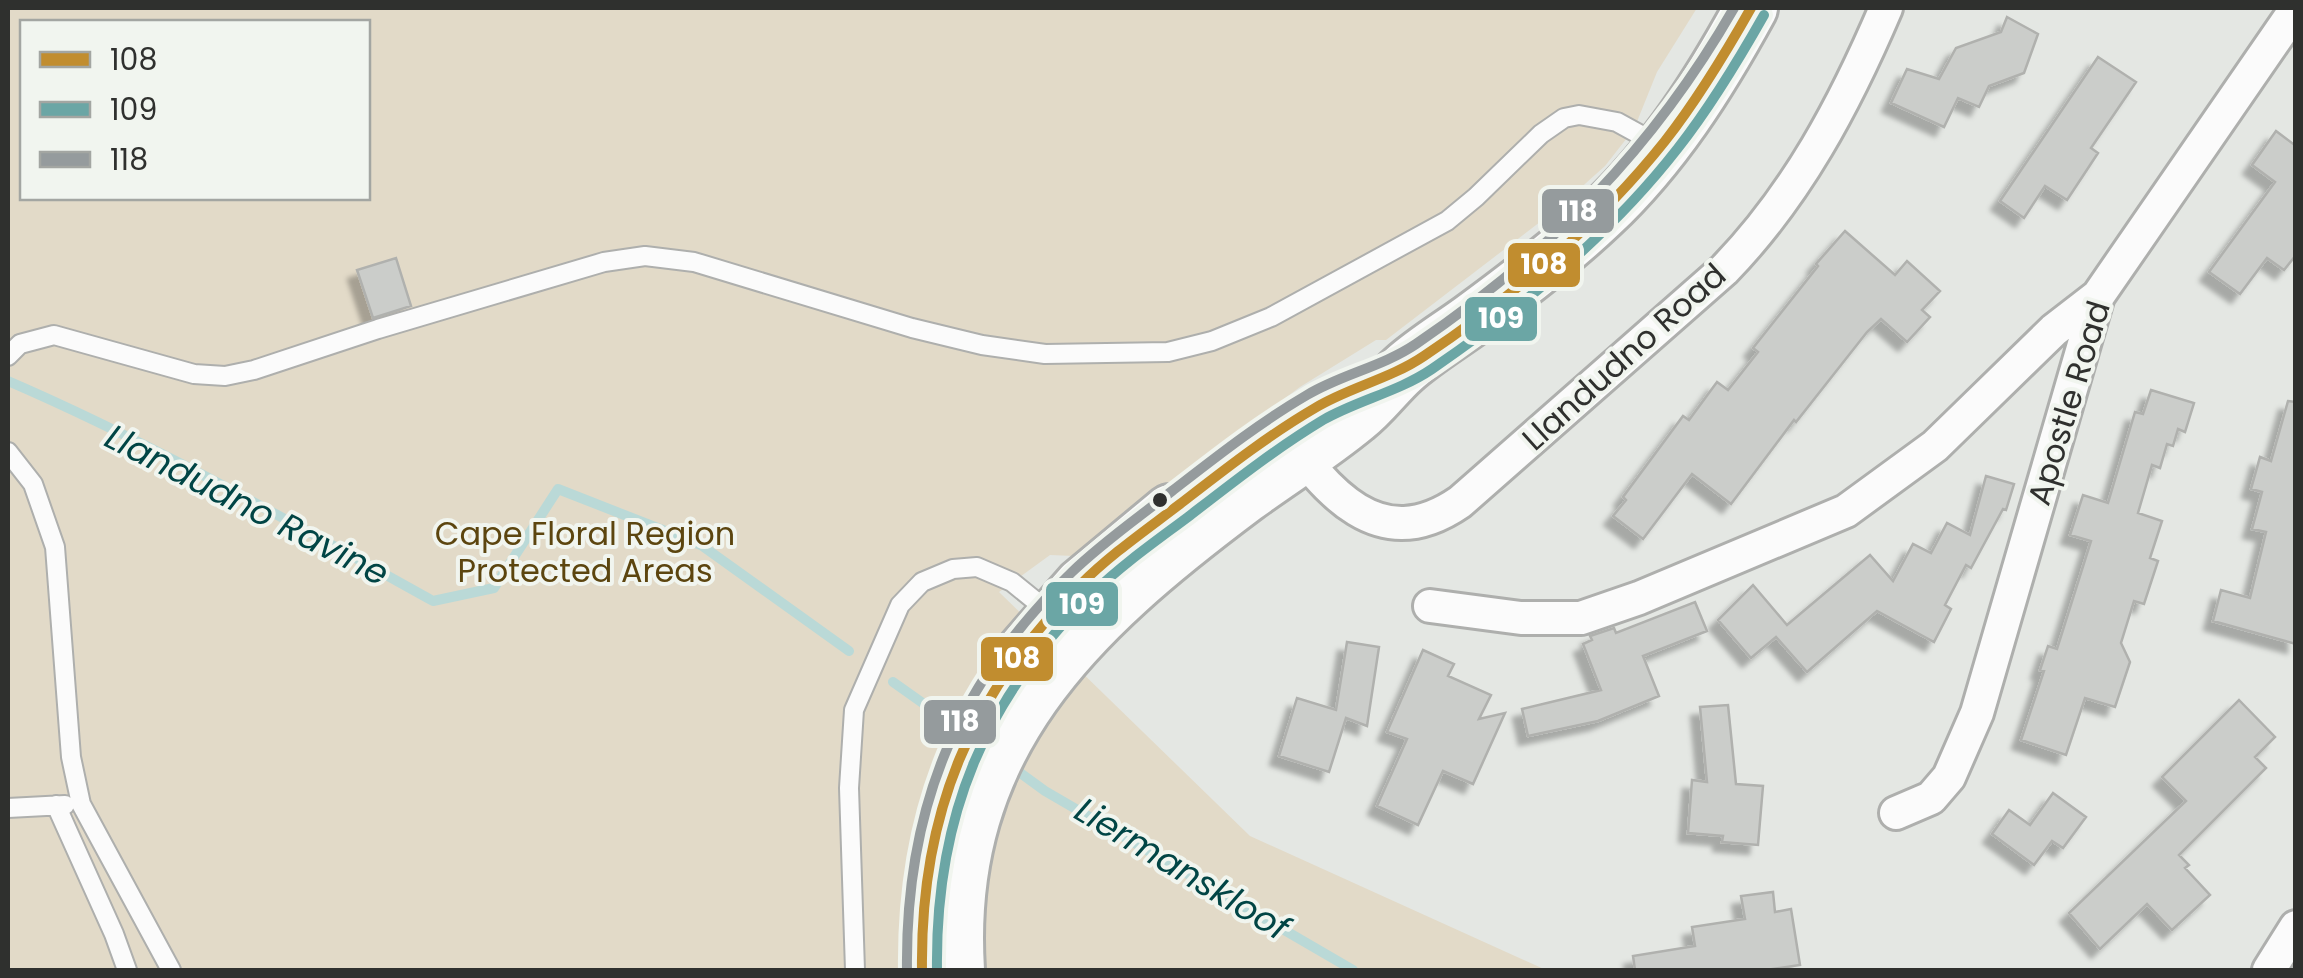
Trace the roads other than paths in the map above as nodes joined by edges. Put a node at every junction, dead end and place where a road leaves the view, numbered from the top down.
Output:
1 (1751, 8) edge
2 (1886, 8) edge
3 (2296, 9) edge
4 (1662, 147) junction
5 (2098, 296) junction
6 (8, 356) edge
7 (1291, 442) junction
8 (8, 452) edge
9 (1430, 606) dead end
10 (1066, 626) junction
11 (81, 804) junction
12 (56, 805) junction
13 (8, 808) edge
14 (1896, 813) dead end
15 (2296, 927) edge
16 (126, 970) edge
17 (171, 970) edge
18 (855, 970) edge
19 (922, 970) edge
20 (958, 970) edge
21 (2270, 970) edge

1 - 4 main road
2 - 7 street, Llandudno Road
3 - 5 street, Apostle Road
4 - 6 lane
4 - 7 main road
5 - 9 street
5 - 14 street, Apostle Road
7 - 10 main road
8 - 11 lane
10 - 18 lane
10 - 19 main road
10 - 20 main road
11 - 12 lane
11 - 17 lane
12 - 13 lane
12 - 16 lane
15 - 21 street

